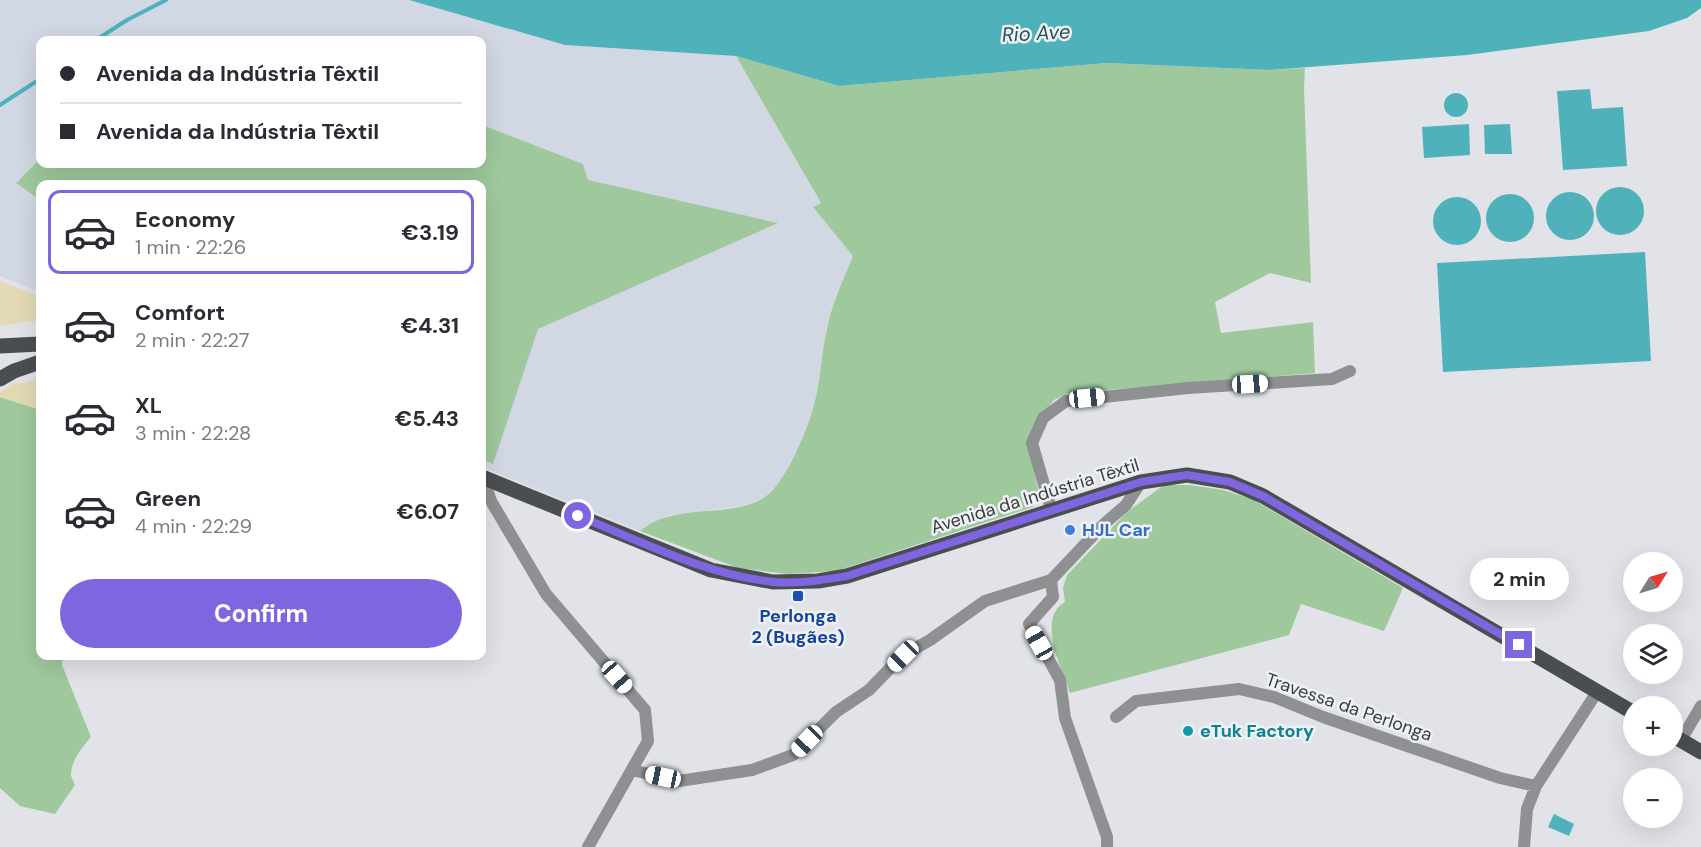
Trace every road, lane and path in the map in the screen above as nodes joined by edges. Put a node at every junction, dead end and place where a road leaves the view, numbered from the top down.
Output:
1 (36, 344) edge
2 (0, 346) edge
3 (36, 363) edge
4 (1350, 371) dead end
5 (0, 379) edge
6 (486, 479) edge
7 (1141, 482) junction
8 (486, 488) edge
9 (1051, 509) junction
10 (1051, 580) junction
11 (1597, 692) junction
12 (1701, 706) edge
13 (1623, 707) edge
14 (1116, 717) dead end
15 (1683, 730) edge
16 (1683, 742) edge
17 (1701, 752) edge
18 (632, 770) junction
19 (1536, 786) junction
20 (588, 847) edge
21 (1107, 847) edge
22 (1524, 847) edge

1 - 2 main road
3 - 5 main road
4 - 9 street
6 - 9 main road, Avenida da Indústria Têxtil
7 - 9 main road, Avenida da Indústria Têxtil
7 - 10 street
7 - 11 main road, Avenida da Indústria Têxtil
8 - 18 street
10 - 18 street
10 - 21 street
11 - 13 main road, Avenida da Indústria Têxtil
11 - 19 street
12 - 15 street
14 - 19 street, Travessa da Perlonga
16 - 17 main road
18 - 20 street
19 - 22 street

